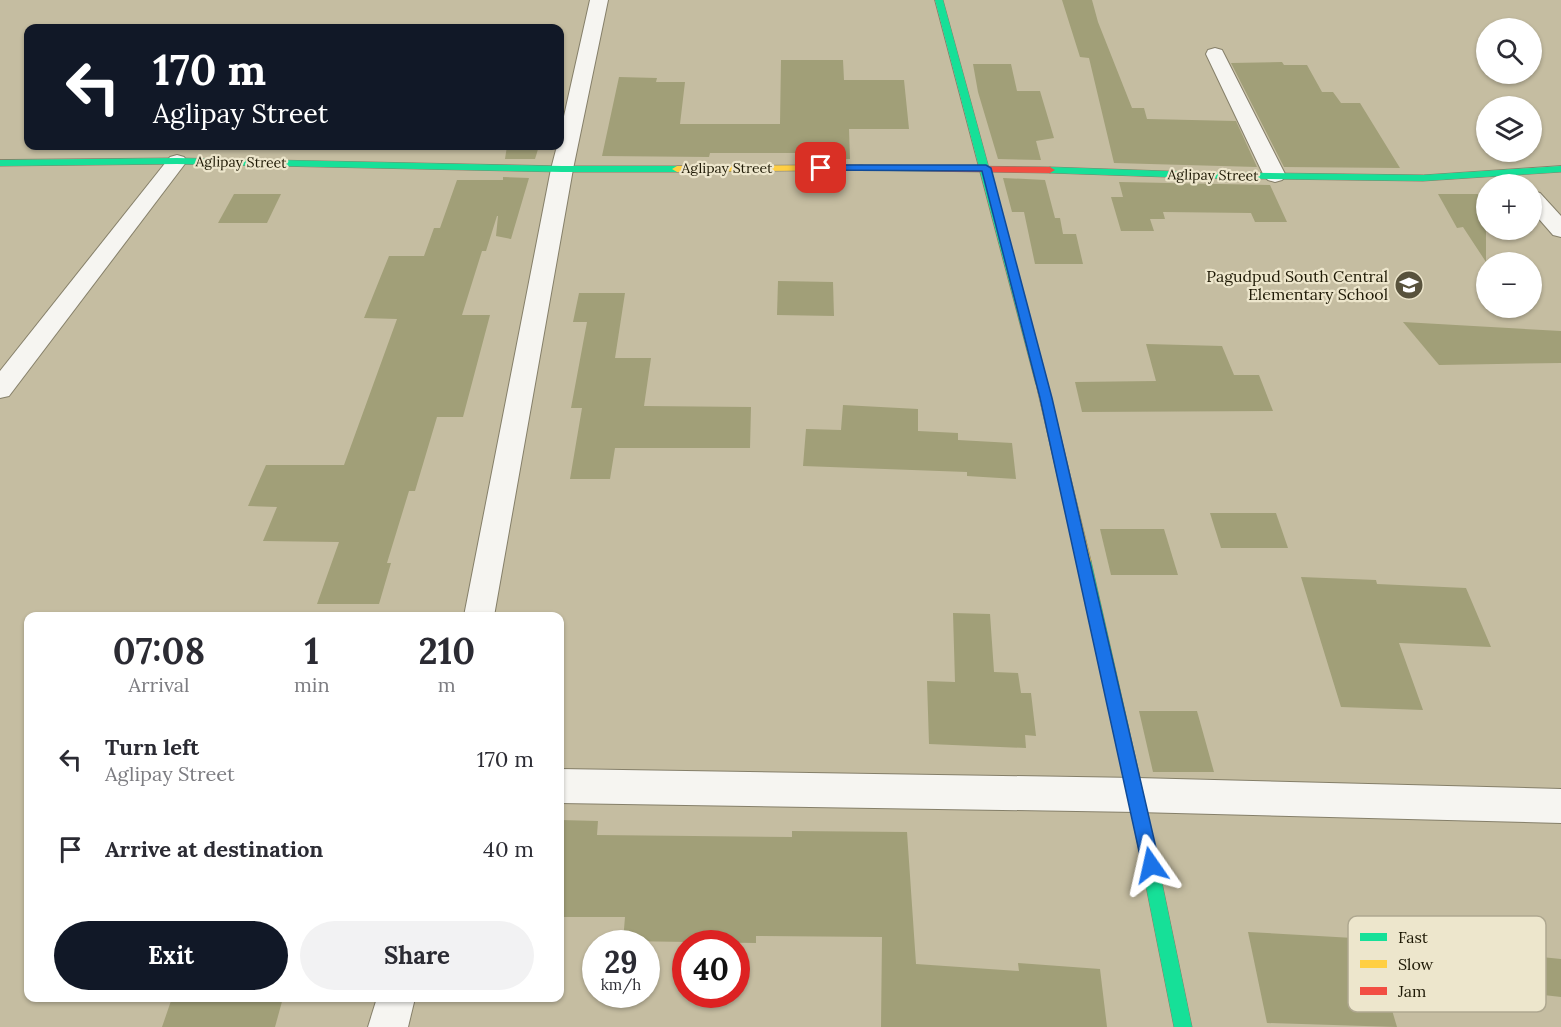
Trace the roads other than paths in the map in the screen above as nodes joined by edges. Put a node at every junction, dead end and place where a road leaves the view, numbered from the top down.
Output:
1 (599, 0) edge
2 (939, 0) edge
3 (1215, 54) dead end
4 (177, 161) junction
5 (0, 163) edge
6 (986, 168) junction
7 (562, 169) junction
8 (1561, 169) edge
9 (1538, 174) edge
10 (1275, 176) junction
11 (1476, 179) edge
12 (1542, 209) edge
13 (1561, 230) edge
14 (0, 389) edge
15 (480, 612) edge
16 (564, 786) edge
17 (1137, 795) junction
18 (1561, 806) edge
19 (395, 1002) edge
20 (388, 1027) edge
21 (1183, 1027) edge

1 - 7 street
2 - 6 street
3 - 10 street
4 - 5 street, Aglipay Street
4 - 7 street, Aglipay Street
4 - 14 street
6 - 7 street, Aglipay Street
6 - 10 street, Aglipay Street
6 - 17 street
7 - 15 street
8 - 9 street, Aglipay Street
10 - 11 street, Aglipay Street
12 - 13 street
16 - 17 street
17 - 18 street
17 - 21 street
19 - 20 street

